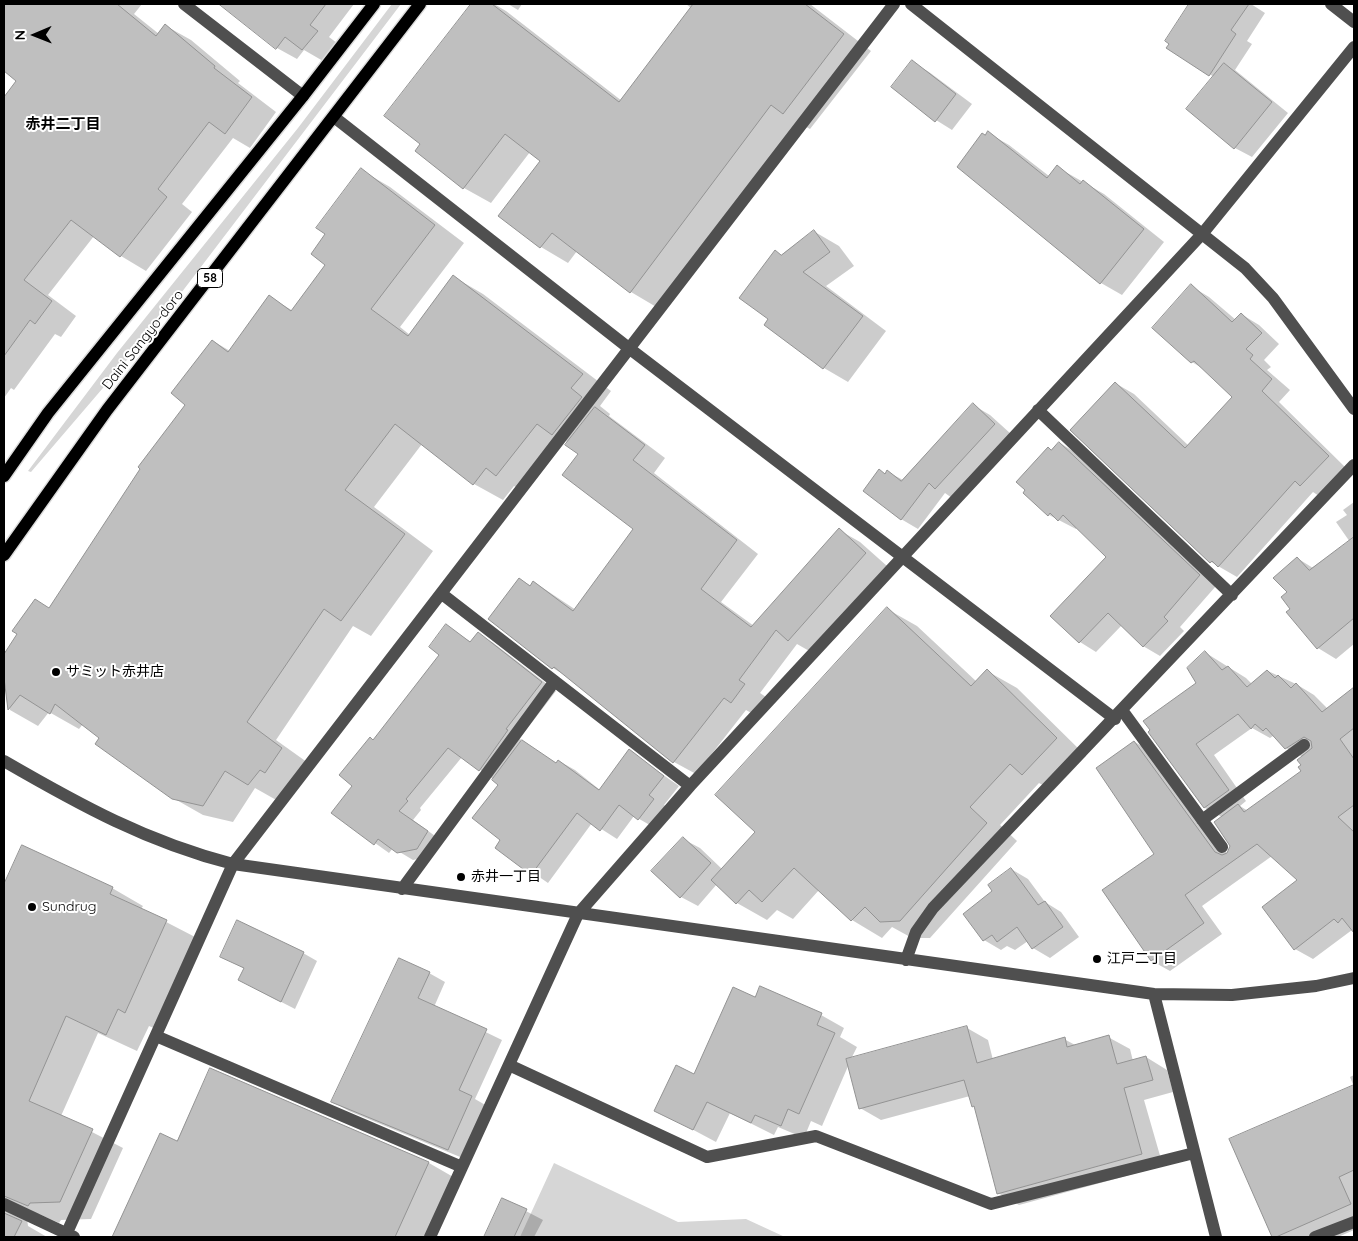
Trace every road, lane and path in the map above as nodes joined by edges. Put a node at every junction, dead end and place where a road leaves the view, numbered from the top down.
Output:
1 (184, 4) edge
2 (374, 4) edge
3 (420, 4) edge
4 (894, 4) edge
5 (911, 4) edge
6 (1331, 4) edge
7 (1354, 22) edge
8 (1354, 48) edge
9 (303, 96) junction
10 (334, 117) junction
11 (1203, 233) junction
12 (630, 349) junction
13 (1038, 410) junction
14 (1354, 410) edge
15 (1354, 465) edge
16 (4, 476) edge
17 (4, 555) edge
18 (902, 556) junction
19 (442, 594) junction
20 (1232, 594) junction
21 (554, 682) junction
22 (1118, 714) junction
23 (1304, 745) dead end
24 (4, 761) edge
25 (690, 786) junction
26 (1202, 820) junction
27 (1222, 847) dead end
28 (233, 864) junction
29 (402, 889) junction
30 (578, 914) junction
31 (906, 960) junction
32 (1354, 978) edge
33 (1154, 994) junction
34 (156, 1036) junction
35 (509, 1065) junction
36 (1194, 1153) junction
37 (462, 1167) junction
38 (4, 1204) edge
39 (1354, 1222) edge
40 (68, 1236) edge
41 (430, 1237) edge
42 (1216, 1237) edge
43 (1315, 1237) edge

1 - 9 street
2 - 9 main road, Daini Sangyo-doro
3 - 10 main road, Daini Sangyo-doro / 58
4 - 12 street
5 - 11 street
6 - 7 street
8 - 11 street
9 - 16 main road, Daini Sangyo-doro
10 - 12 street
10 - 17 main road, Daini Sangyo-doro / 58
11 - 13 street
11 - 14 street
12 - 18 street
12 - 19 street
13 - 18 street
13 - 20 street
15 - 20 street
18 - 22 street
18 - 25 street
19 - 21 street
19 - 28 street
20 - 22 street
21 - 25 street
21 - 29 street
22 - 26 street
22 - 31 street
23 - 26 street
24 - 28 street
25 - 30 street
26 - 27 street
28 - 29 street
28 - 34 street
29 - 30 street
30 - 31 street
30 - 35 street
31 - 33 street
32 - 33 street
33 - 36 street
34 - 37 street
34 - 40 street
35 - 36 street
35 - 37 street
36 - 42 street
37 - 41 street
38 - 40 street
39 - 43 street

